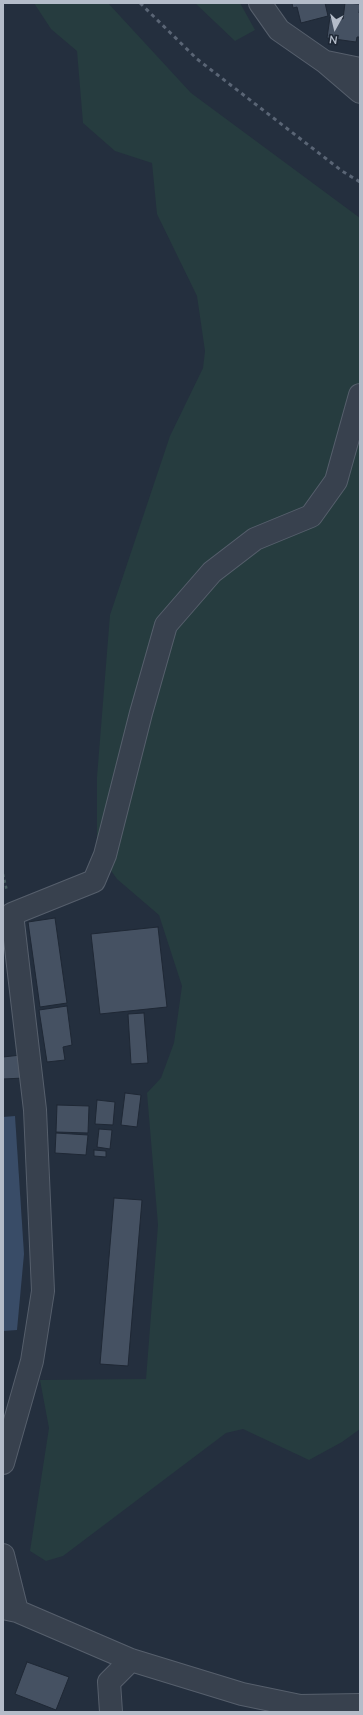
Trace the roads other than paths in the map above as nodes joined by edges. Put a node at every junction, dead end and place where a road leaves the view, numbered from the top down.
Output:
1 (260, 3) edge
2 (325, 62) junction
3 (360, 69) edge
4 (360, 92) edge
5 (360, 395) edge
6 (3, 1463) edge
7 (3, 1555) edge
8 (10, 1610) edge
9 (131, 1660) junction
10 (360, 1705) edge
11 (111, 1712) edge

1 - 2 street
2 - 3 street
2 - 4 street
5 - 6 street
7 - 8 street
8 - 9 street
9 - 10 street
9 - 11 street

